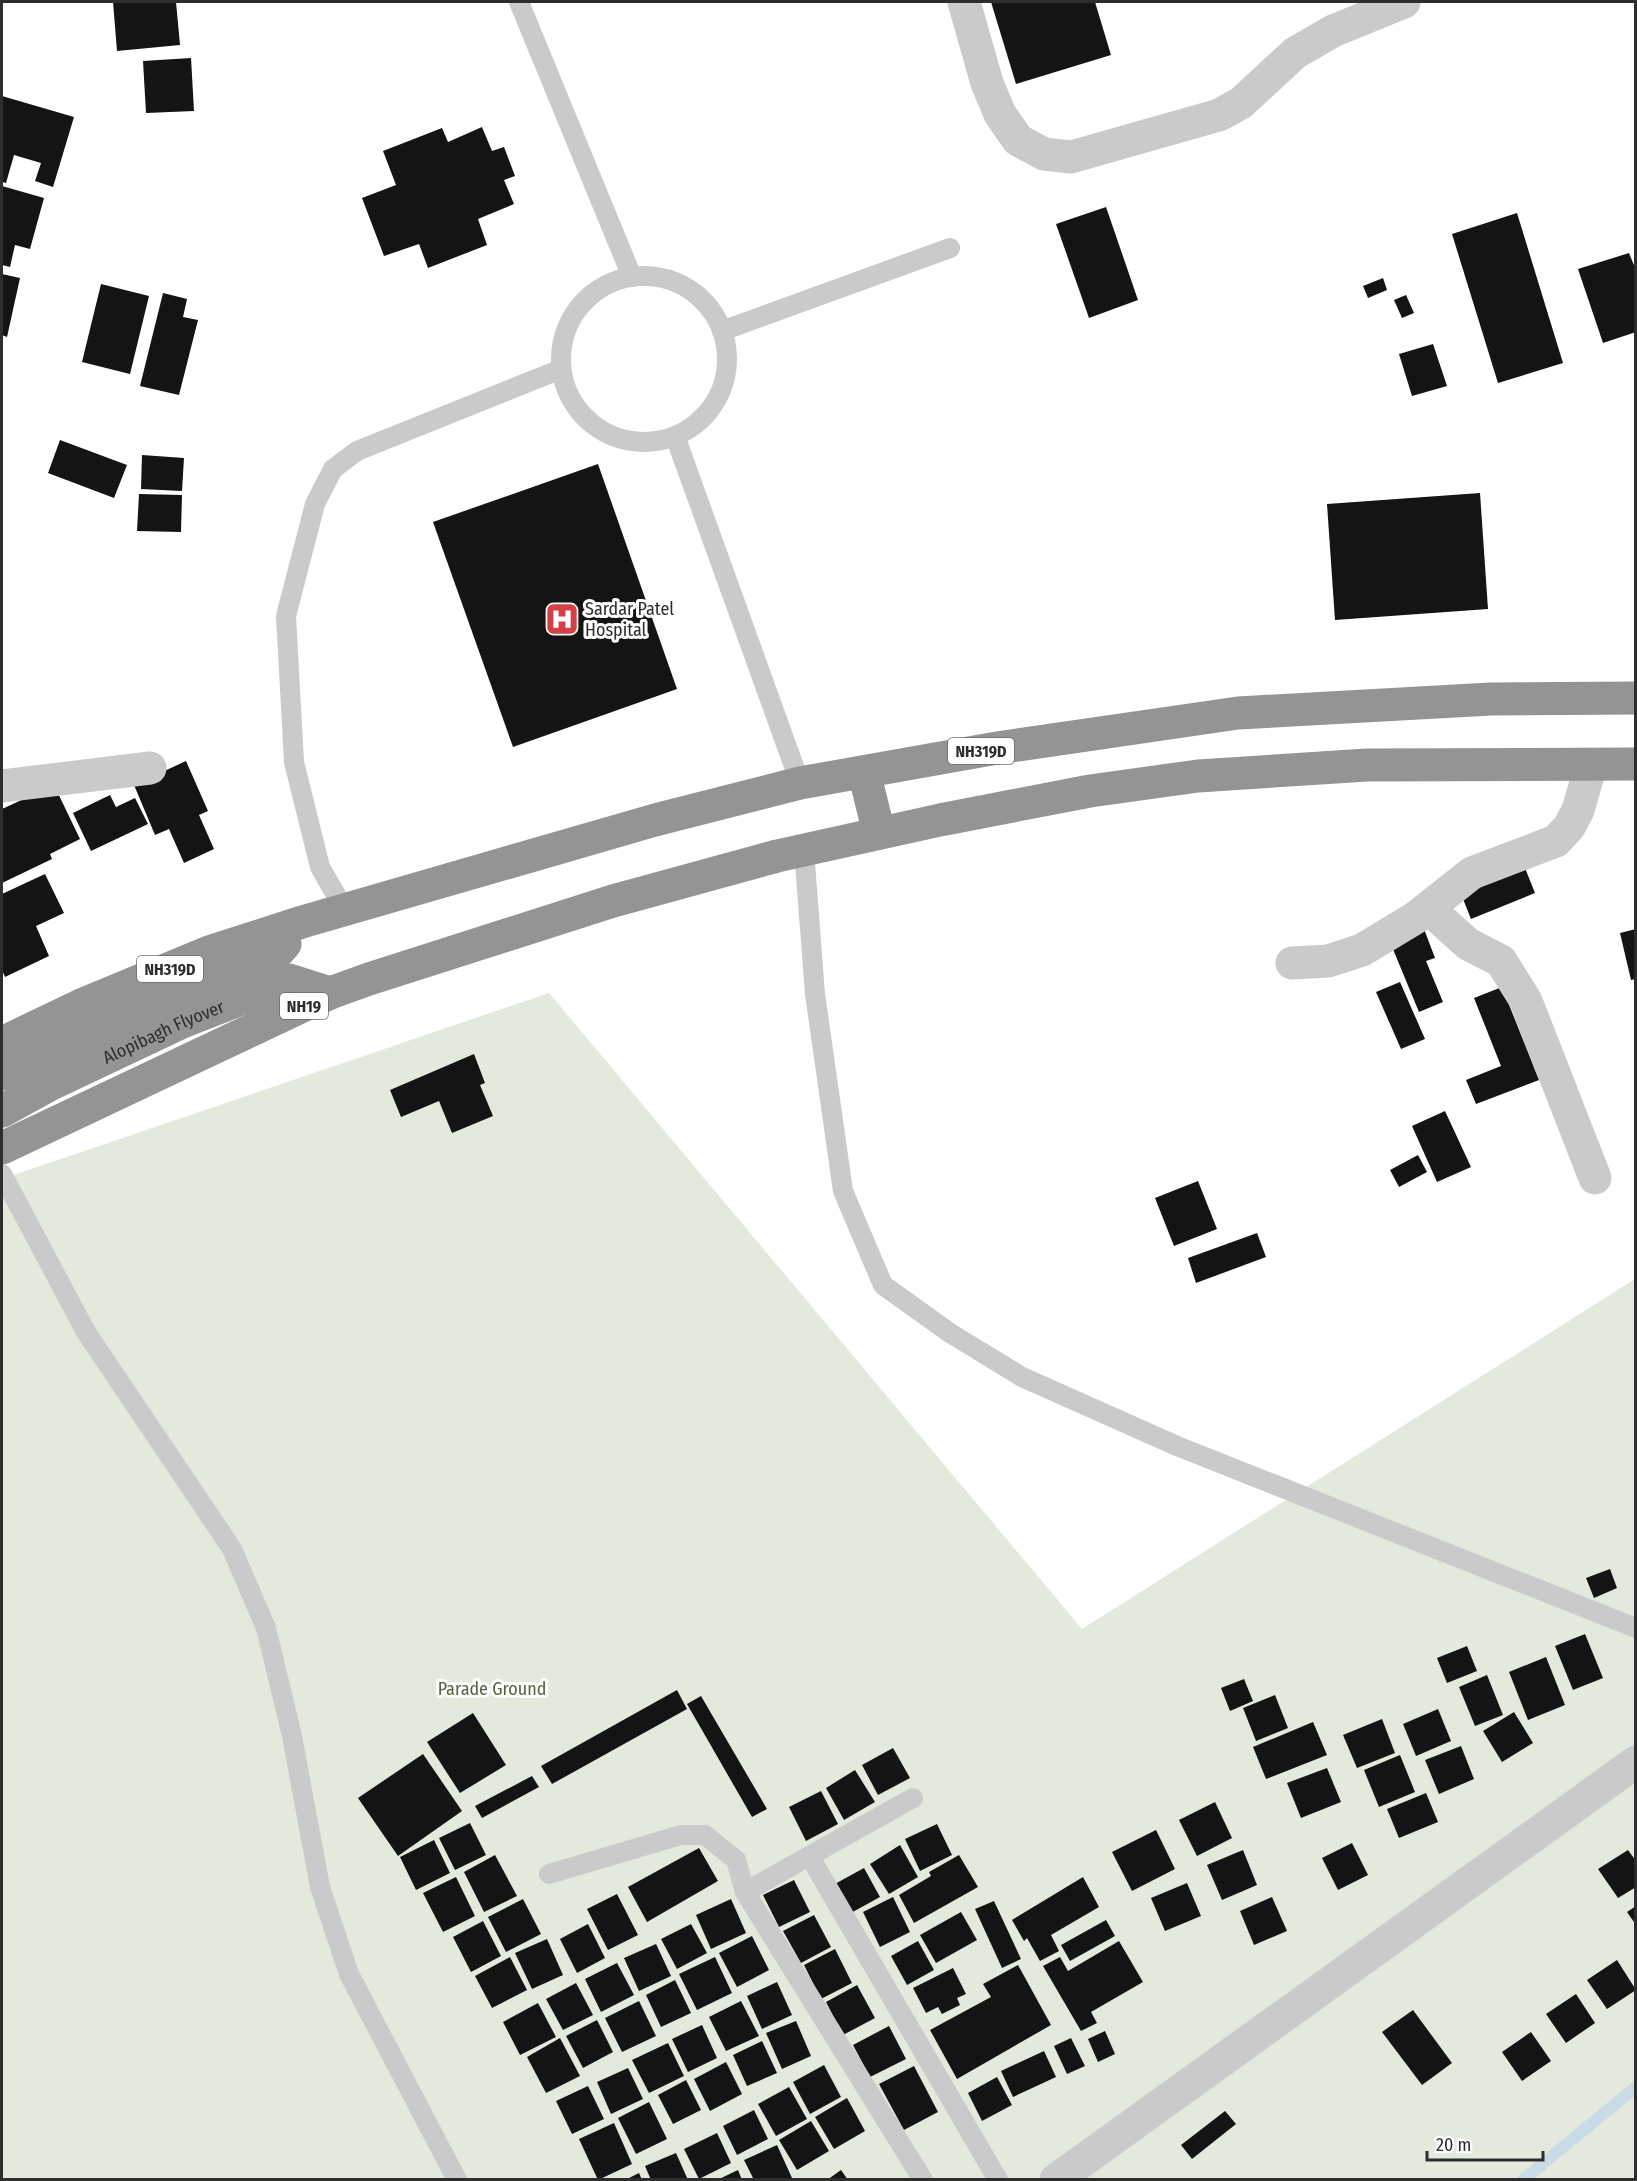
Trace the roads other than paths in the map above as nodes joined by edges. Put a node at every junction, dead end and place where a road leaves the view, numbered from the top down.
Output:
1 (519, 2) edge
2 (964, 2) edge
3 (1404, 2) edge
4 (950, 248) dead end
5 (632, 277) junction
6 (722, 331) junction
7 (561, 369) junction
8 (675, 436) junction
9 (1635, 698) edge
10 (1635, 764) edge
11 (1592, 765) junction
12 (150, 768) dead end
13 (864, 772) junction
14 (800, 783) junction
15 (2, 786) edge
16 (879, 833) junction
17 (804, 850) junction
18 (1428, 908) junction
19 (344, 909) junction
20 (302, 922) junction
21 (1292, 963) dead end
22 (284, 966) junction
23 (330, 993) junction
24 (2, 1043) edge
25 (2, 1074) edge
26 (2, 1111) edge
27 (2, 1148) edge
28 (2, 1174) edge
29 (1595, 1178) dead end
30 (1635, 1628) edge
31 (1635, 1762) edge
32 (913, 1798) dead end
33 (810, 1857) junction
34 (549, 1874) dead end
35 (746, 1892) junction
36 (457, 2180) edge
37 (923, 2180) edge
38 (998, 2180) edge
39 (1056, 2180) edge

1 - 5 lane
2 - 3 street
4 - 6 lane
5 - 6 lane
5 - 7 lane
6 - 8 lane
7 - 8 lane
7 - 19 lane
8 - 14 lane
9 - 13 highway, NH319D
10 - 11 highway
11 - 16 highway
11 - 18 street
12 - 15 street
13 - 14 highway, NH319D
13 - 16 highway
14 - 19 highway, NH319D
16 - 17 highway
17 - 23 highway, NH19
17 - 30 lane
18 - 21 street
18 - 29 street
19 - 20 highway, NH319D
20 - 22 highway, Alopibagh Flyover
20 - 24 highway, NH319D
22 - 23 highway
22 - 25 highway, Alopibagh Flyover
22 - 26 highway, Alopibagh Flyover
23 - 27 highway, NH19
28 - 36 lane
31 - 39 street
32 - 33 lane
33 - 35 lane
33 - 38 lane
34 - 35 lane
35 - 37 lane

